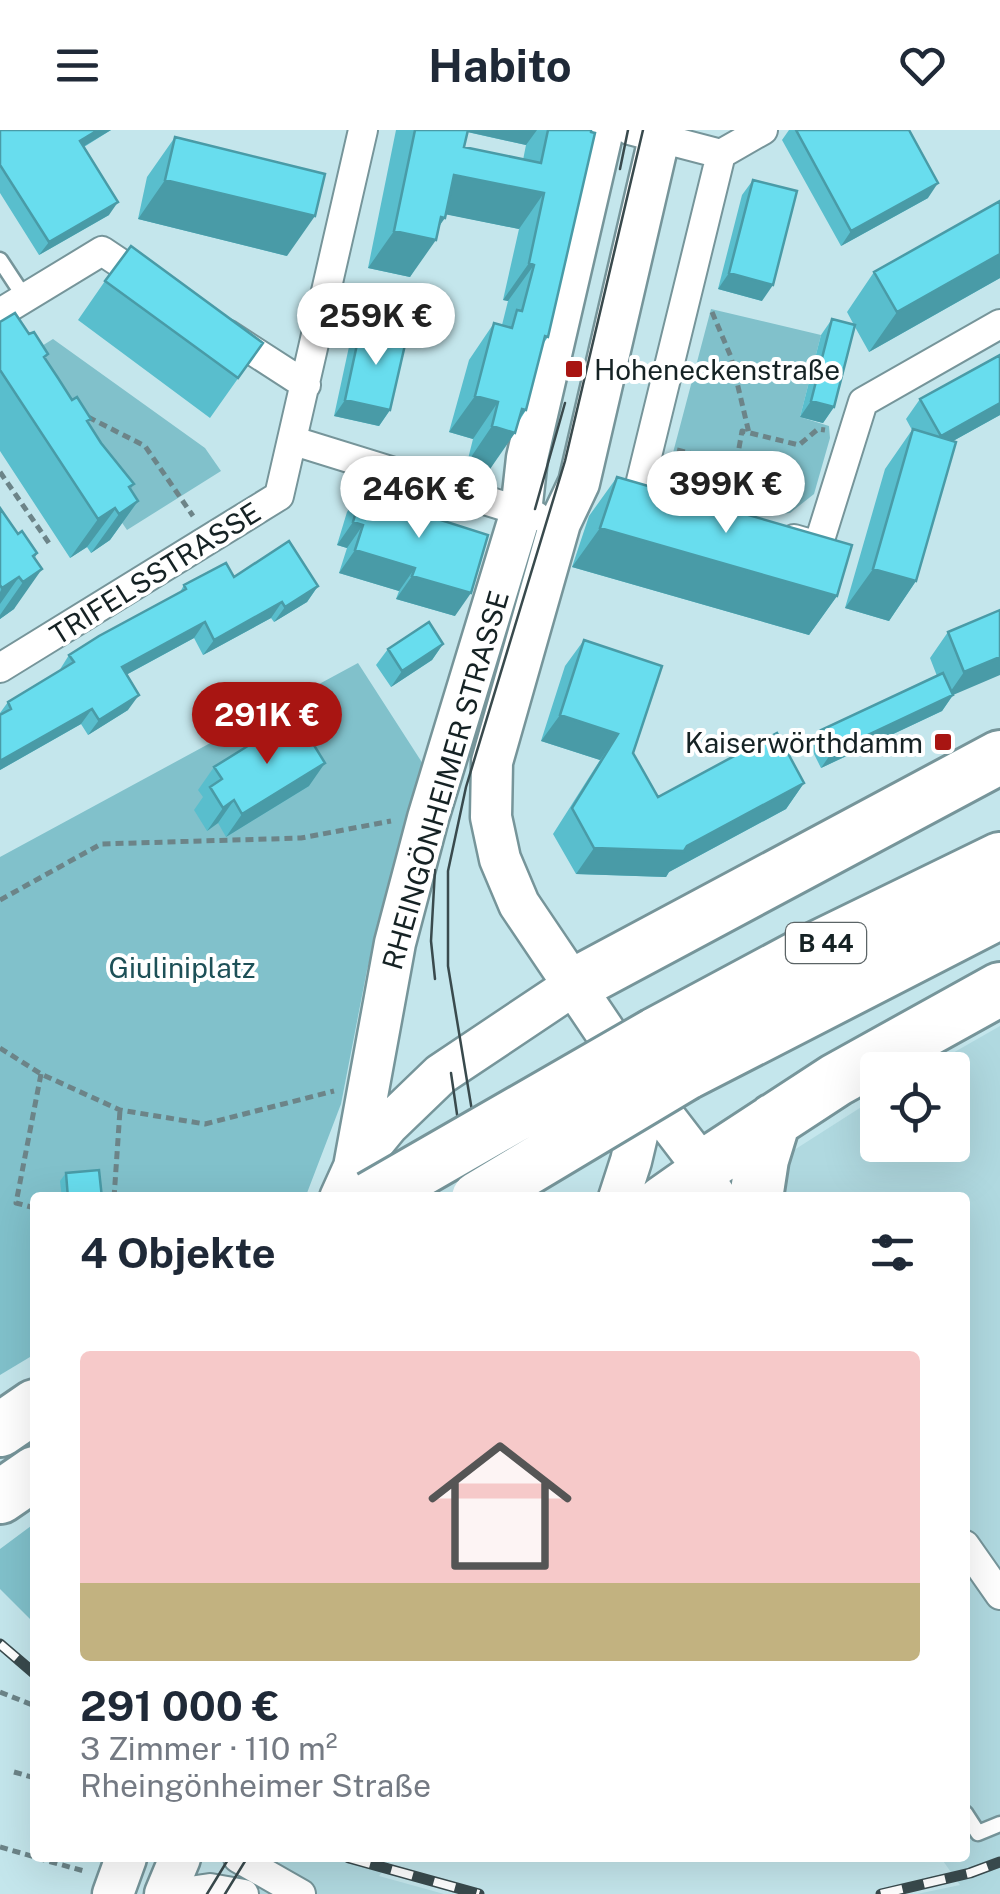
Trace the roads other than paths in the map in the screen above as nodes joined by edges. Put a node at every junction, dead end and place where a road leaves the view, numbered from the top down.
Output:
1 (364, 130) edge
2 (602, 130) edge
3 (763, 130) edge
4 (650, 132) edge
5 (721, 154) junction
6 (0, 260) edge
7 (25, 298) junction
8 (180, 303) edge
9 (0, 313) edge
10 (212, 323) edge
11 (1000, 324) edge
12 (306, 385) junction
13 (294, 441) junction
14 (580, 483) junction
15 (521, 512) junction
16 (560, 523) junction
17 (764, 531) edge
18 (0, 668) edge
19 (1000, 757) edge
20 (1000, 858) edge
21 (1000, 912) edge
22 (574, 985) junction
23 (1000, 989) edge
24 (663, 1067) junction
25 (774, 1120) junction
26 (714, 1182) edge
27 (355, 1187) edge
28 (486, 1192) edge
29 (621, 1192) edge
30 (680, 1192) edge
31 (757, 1192) edge
32 (30, 1409) edge
33 (0, 1430) edge
34 (30, 1476) edge
35 (0, 1497) edge
36 (970, 1552) edge
37 (1000, 1596) edge
38 (970, 1821) edge
39 (1000, 1824) edge
40 (179, 1862) edge
41 (245, 1862) edge
42 (167, 1894) edge
43 (244, 1894) edge
44 (301, 1894) edge

1 - 12 street, TRIFELSSTRASSE
2 - 15 street, RHEINGÖNHEIMER STRASSE
3 - 5 street
4 - 5 street
4 - 14 street, RHEINGÖNHEIMER STRASSE
5 - 14 street
6 - 7 lane
7 - 8 street
7 - 9 street
10 - 12 street
11 - 17 street
12 - 13 street, TRIFELSSTRASSE
13 - 15 street
13 - 18 street, TRIFELSSTRASSE
14 - 16 street, RHEINGÖNHEIMER STRASSE
15 - 16 street
15 - 27 street, RHEINGÖNHEIMER STRASSE
16 - 22 street, RHEINGÖNHEIMER STRASSE
19 - 22 highway
20 - 24 highway, B 44
21 - 24 highway, B 44
22 - 24 street, RHEINGÖNHEIMER STRASSE
22 - 27 street
23 - 25 highway
24 - 26 street, RHEINGÖNHEIMER STRASSE
24 - 27 highway, B 44, bridge
24 - 28 highway, B 44, bridge
24 - 29 street
25 - 26 highway
25 - 31 highway
26 - 30 street
32 - 33 highway
34 - 35 highway
36 - 37 street
38 - 39 lane
40 - 42 street
41 - 44 street
42 - 43 street

